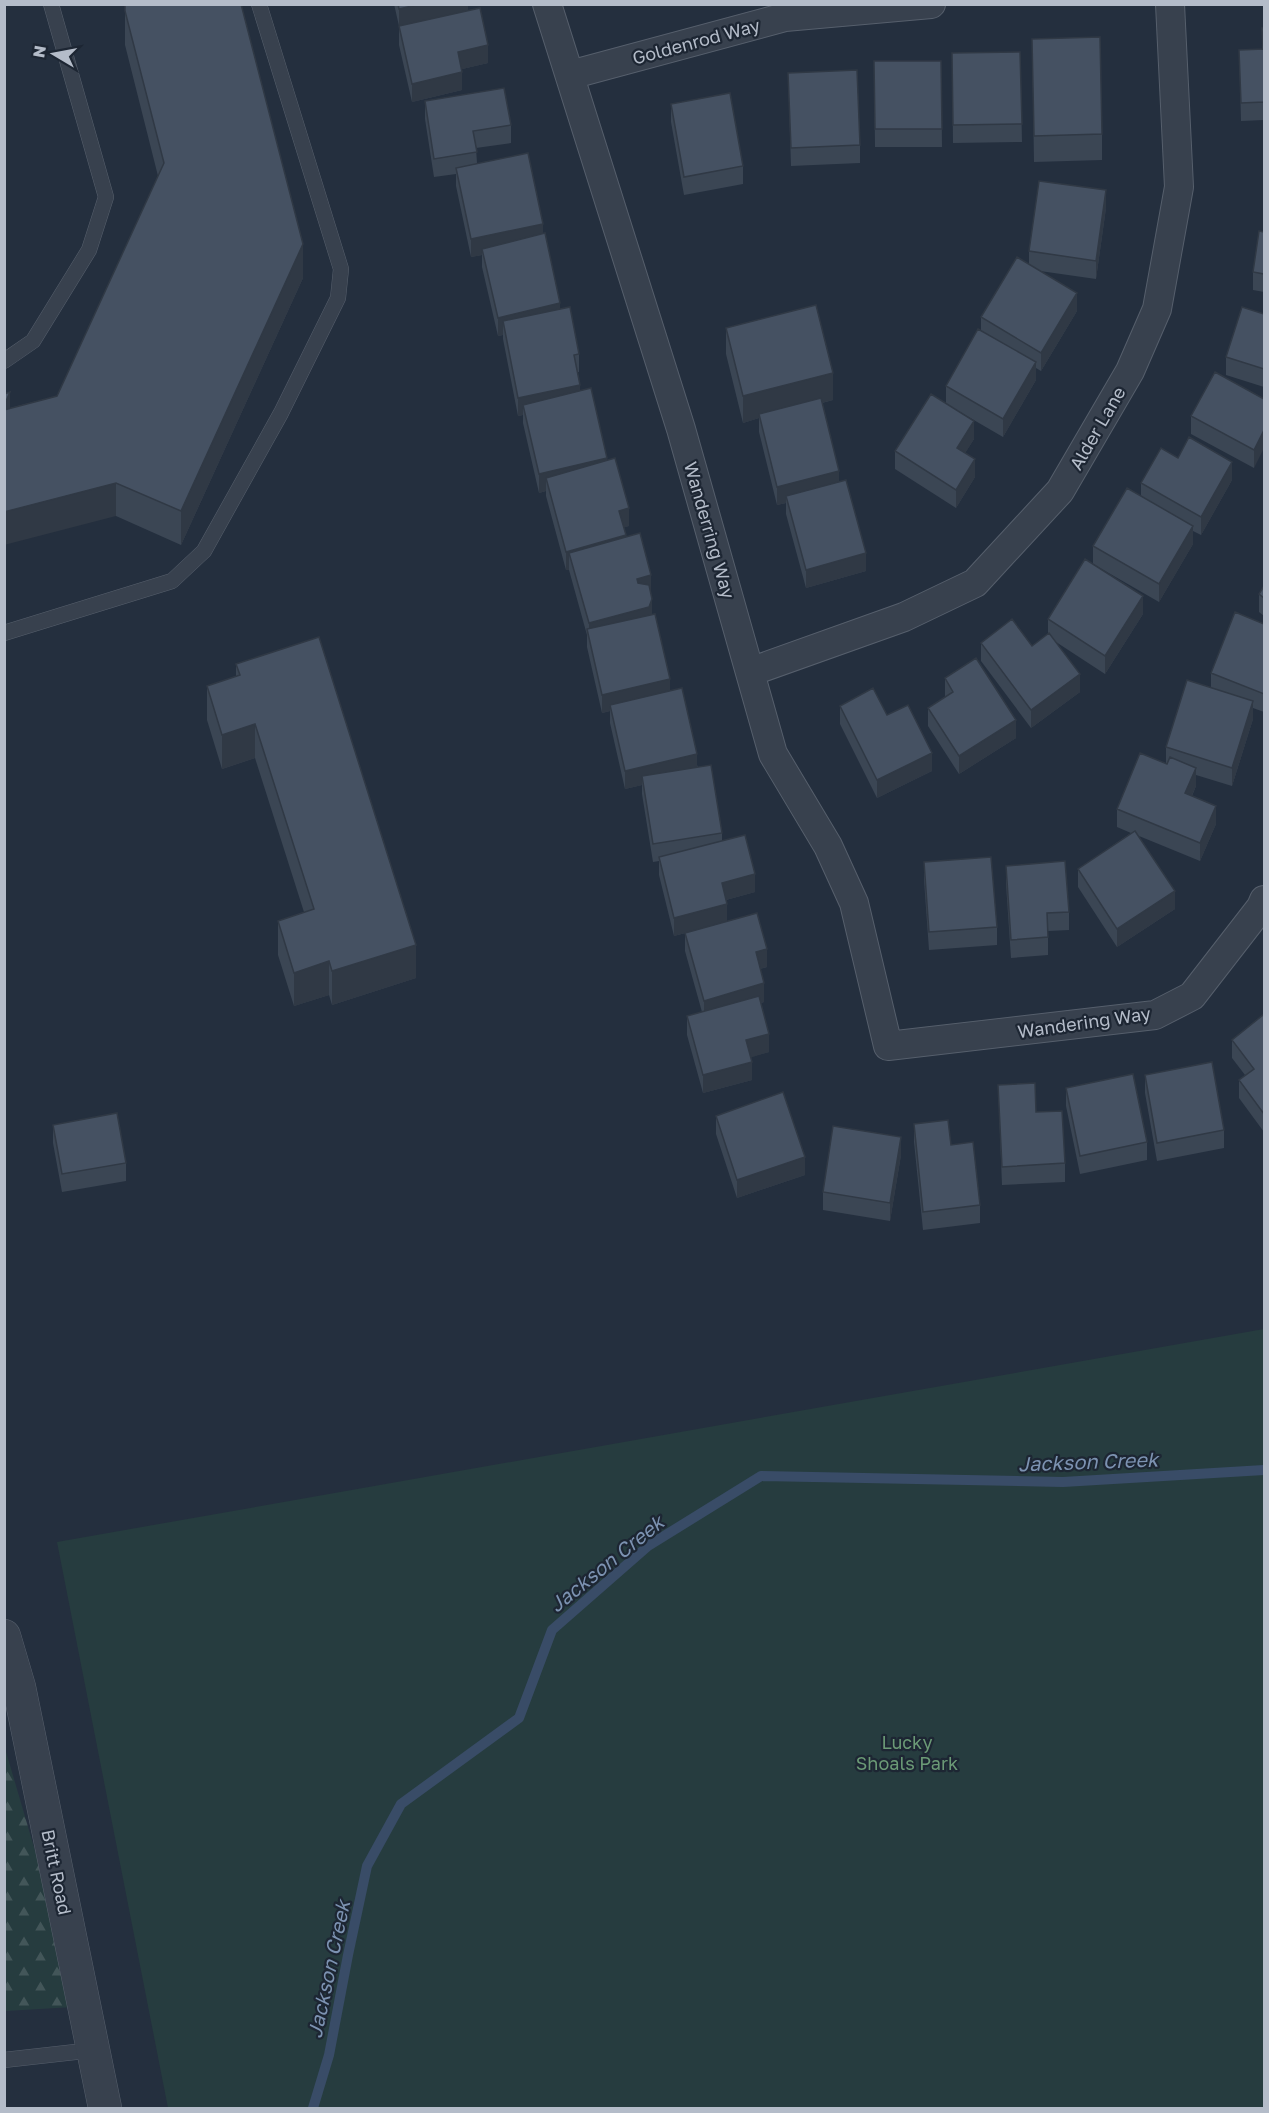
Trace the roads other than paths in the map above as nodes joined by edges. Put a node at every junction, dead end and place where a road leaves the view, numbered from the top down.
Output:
1 (51, 4) edge
2 (259, 4) edge
3 (547, 4) edge
4 (931, 4) edge
5 (1170, 4) edge
6 (570, 75) junction
7 (4, 361) edge
8 (4, 633) edge
9 (750, 672) junction
10 (1264, 900) edge
11 (888, 1046) joint
12 (4, 1636) edge
13 (93, 2050) junction
14 (4, 2060) edge
15 (105, 2109) edge

1 - 7 lane
2 - 8 lane
3 - 6 street, Wanderring Way
4 - 6 street, Goldenrod Way
5 - 9 street, Alder Lane
6 - 9 street, Wanderring Way
9 - 11 street, Wanderring Way
10 - 11 street, Wandering Way
12 - 13 street, Britt Road
13 - 14 lane
13 - 15 street, Britt Road

